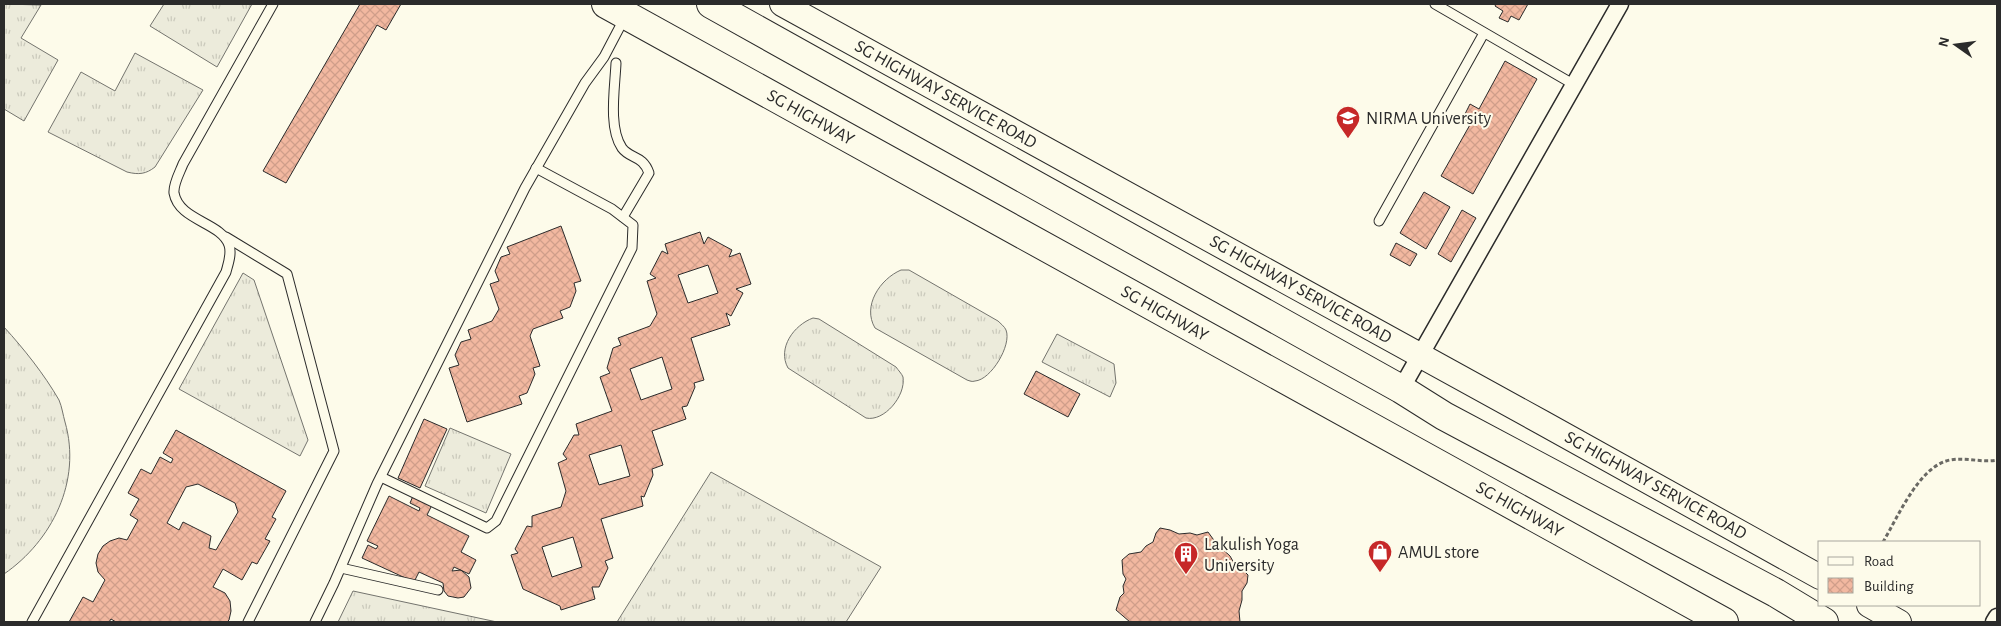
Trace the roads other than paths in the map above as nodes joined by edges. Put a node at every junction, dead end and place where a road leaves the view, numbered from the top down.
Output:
1 (273, 4) edge
2 (711, 4) edge
3 (782, 4) edge
4 (1435, 4) edge
5 (1620, 4) edge
6 (616, 9) edge
7 (1484, 33) junction
8 (616, 64) dead end
9 (1573, 84) junction
10 (536, 168) junction
11 (623, 217) junction
12 (1378, 221) dead end
13 (221, 235) junction
14 (1420, 355) junction
15 (1401, 388) junction
16 (381, 476) junction
17 (341, 568) junction
18 (1818, 576) edge
19 (438, 590) dead end
20 (1871, 606) edge
21 (1997, 617) edge
22 (32, 622) edge
23 (248, 622) edge
24 (315, 622) edge
25 (1724, 622) edge
26 (1824, 622) edge
27 (1899, 622) edge
28 (1994, 622) edge

1 - 13 lane
2 - 15 highway
3 - 14 street, SG HIGHWAY SERVICE ROAD
4 - 7 lane
5 - 9 street
6 - 10 lane
6 - 25 highway, SG HIGHWAY
7 - 9 lane
7 - 12 lane
8 - 11 lane
9 - 14 street
10 - 11 lane
10 - 16 lane
11 - 16 lane
13 - 22 lane
13 - 23 lane
14 - 15 street
14 - 18 street, SG HIGHWAY SERVICE ROAD
15 - 26 highway
16 - 17 lane
17 - 19 lane
17 - 24 lane
20 - 27 street
21 - 28 street

